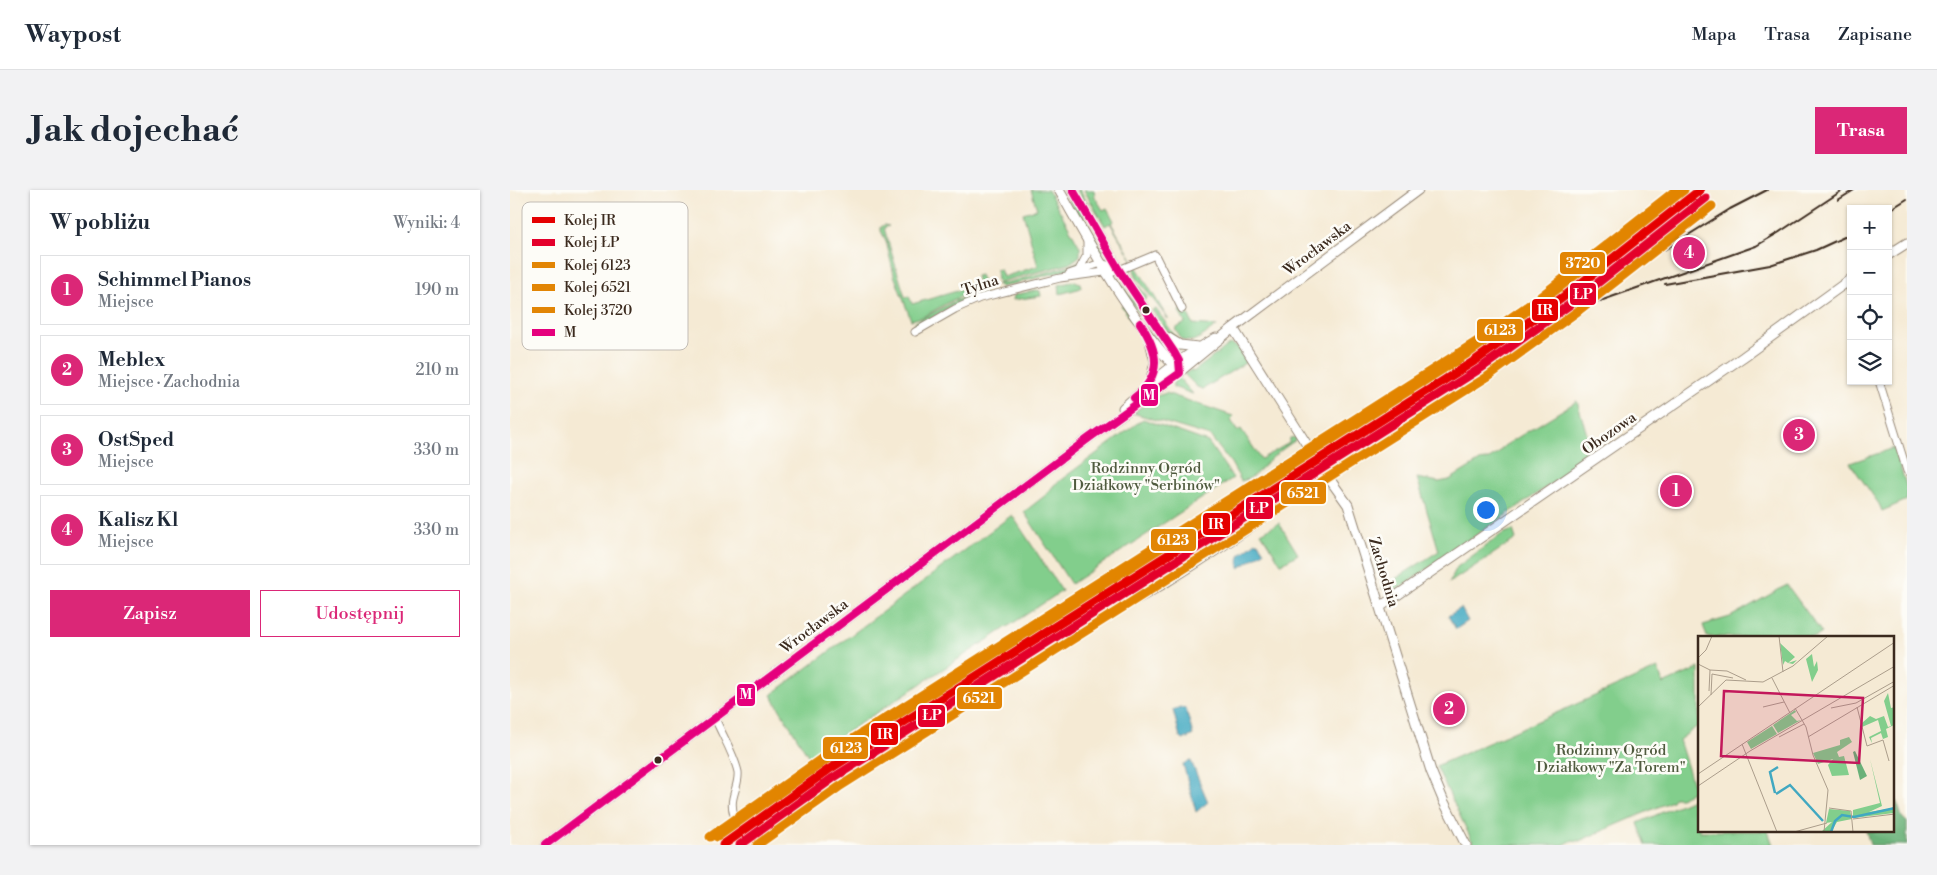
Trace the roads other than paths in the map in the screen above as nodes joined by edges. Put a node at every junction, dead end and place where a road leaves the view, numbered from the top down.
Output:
1 (1059, 190) edge
2 (1073, 190) edge
3 (1418, 190) edge
4 (1087, 239) junction
5 (1907, 243) edge
6 (1892, 252) edge
7 (1104, 267) junction
8 (1080, 270) junction
9 (1119, 270) junction
10 (1060, 278) junction
11 (1847, 281) edge
12 (1182, 308) dead end
13 (1233, 328) junction
14 (915, 332) dead end
15 (1164, 334) junction
16 (1148, 336) junction
17 (1198, 347) junction
18 (1176, 364) junction
19 (1180, 373) junction
20 (1150, 383) junction
21 (1880, 385) edge
22 (1100, 430) junction
23 (1907, 471) edge
24 (1329, 478) junction
25 (1380, 607) junction
26 (1086, 625) dead end
27 (715, 718) junction
28 (545, 845) edge
29 (756, 845) edge
30 (1466, 845) edge

1 - 4 street
2 - 9 street
3 - 13 street, Wrocławska
4 - 7 street
4 - 8 street
5 - 6 street
7 - 8 street, Tylna
7 - 9 street, Tylna
7 - 10 street, Tylna
7 - 16 street
8 - 10 street, Tylna
9 - 12 street, Tylna
9 - 15 street
10 - 14 street, Tylna
11 - 25 street, Obozowa
13 - 17 street, Wrocławska
13 - 19 street, Wrocławska
13 - 24 street, Zachodnia
15 - 17 street
15 - 18 street
16 - 18 street
16 - 20 street
17 - 18 street, Wrocławska
18 - 19 street
18 - 20 street, Wrocławska
19 - 22 street, Wrocławska
20 - 22 street, Wrocławska
21 - 23 street
22 - 27 street, Wrocławska
24 - 25 street, Zachodnia
24 - 26 street
25 - 30 street, Zachodnia
27 - 28 street, Wrocławska
27 - 29 street

